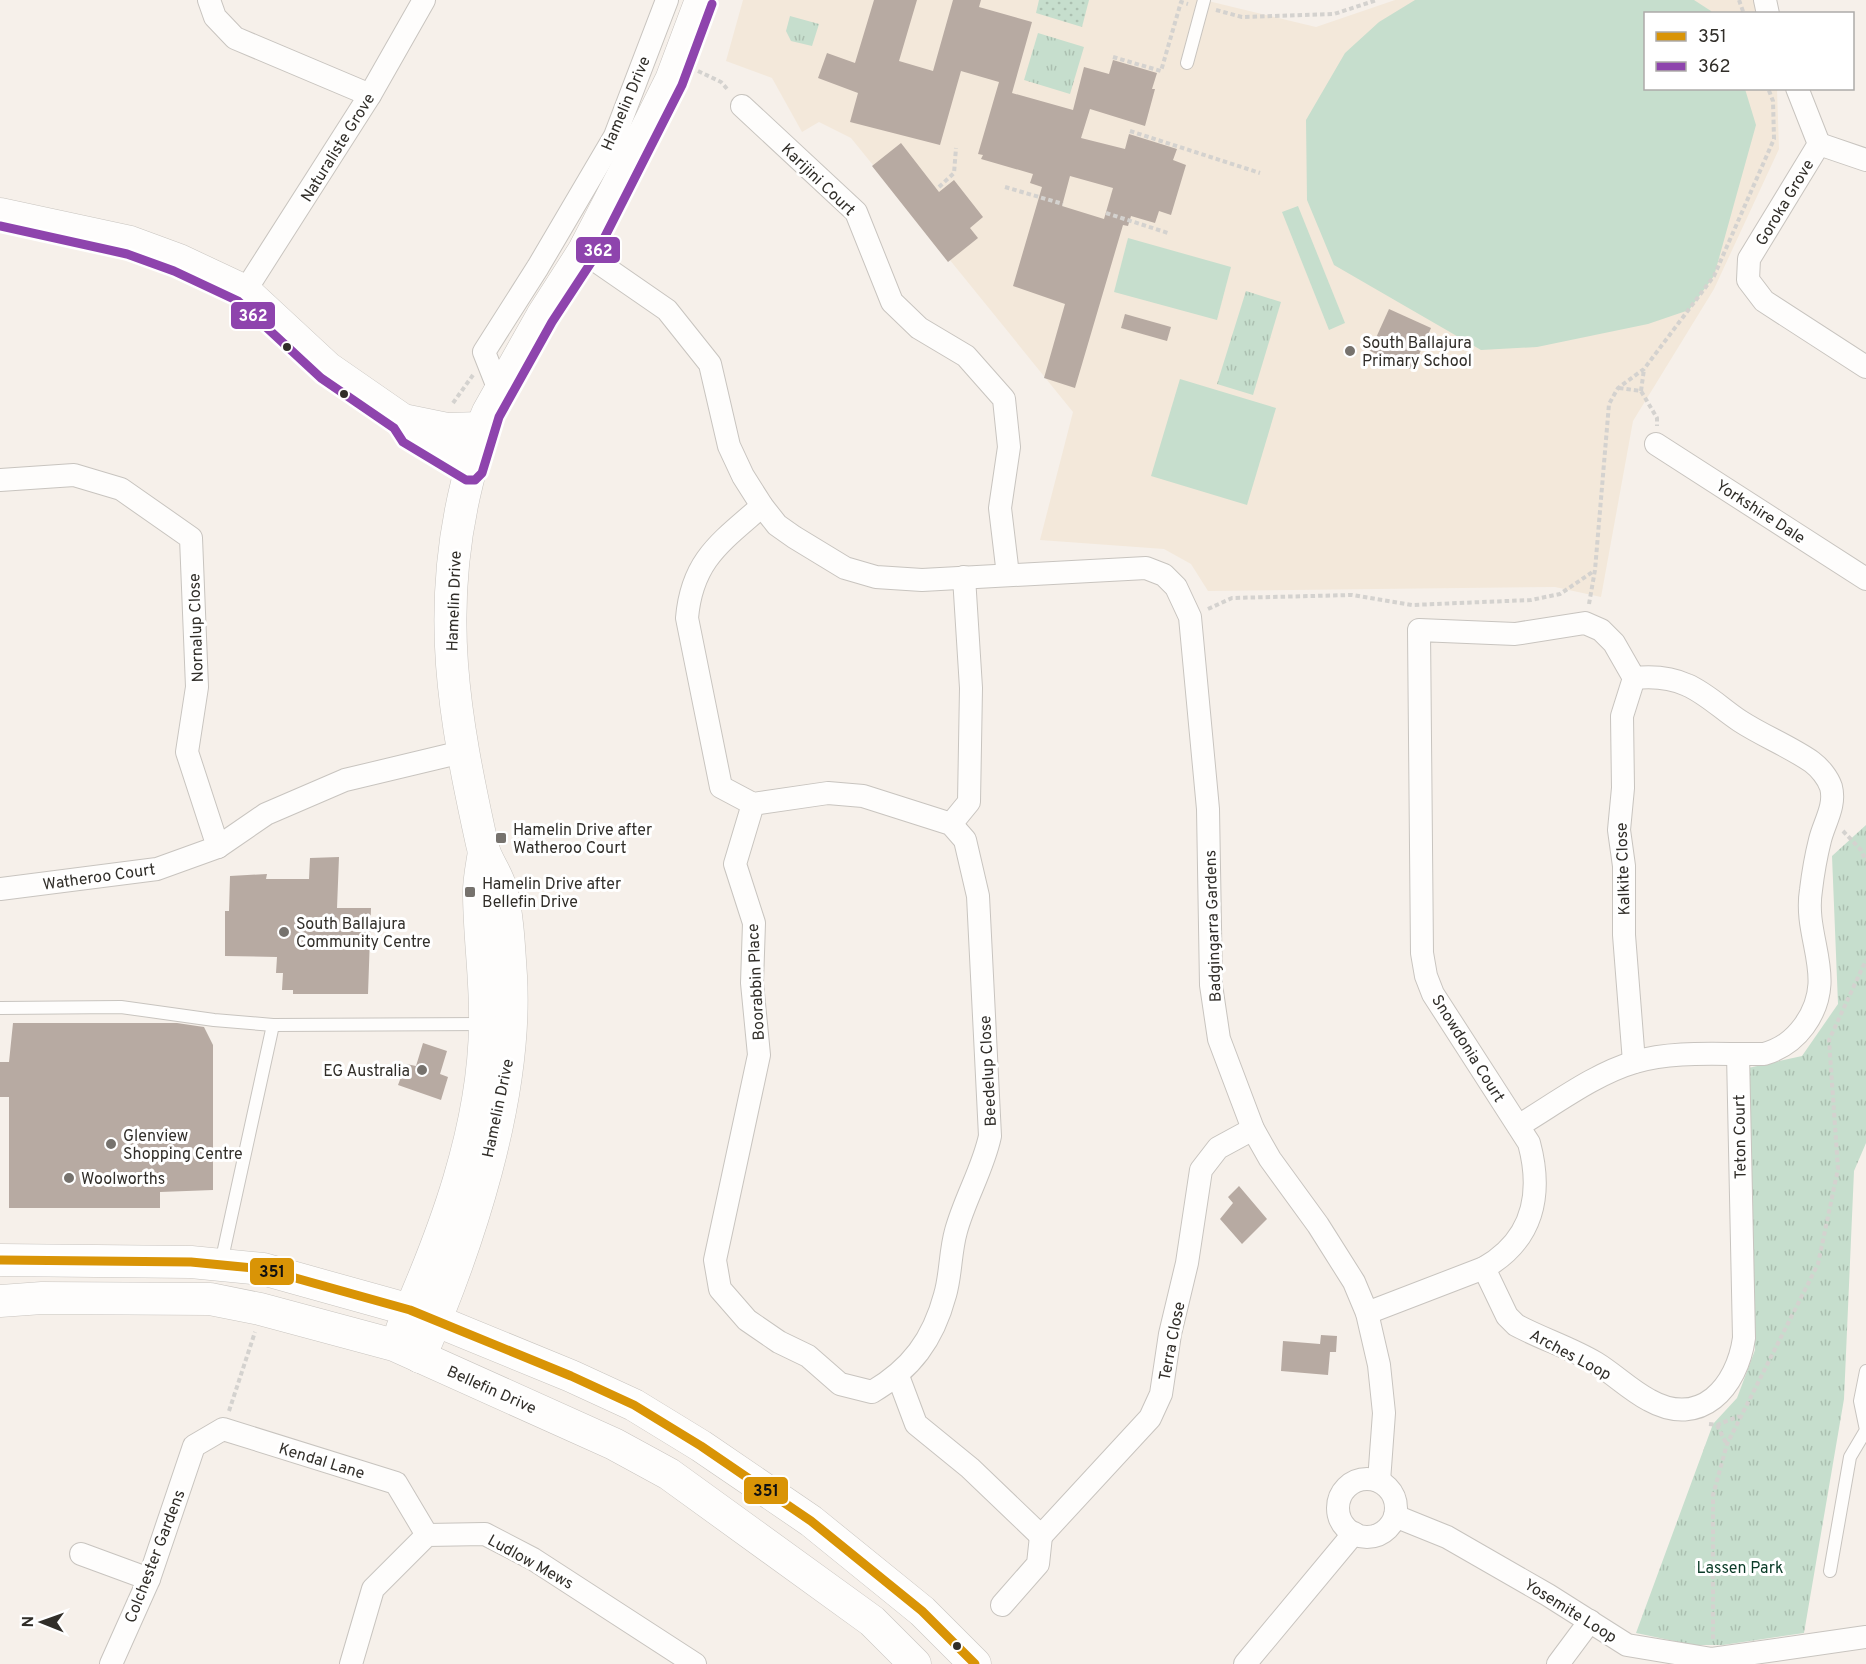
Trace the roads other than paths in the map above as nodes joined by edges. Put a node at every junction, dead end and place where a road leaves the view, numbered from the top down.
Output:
1 (209, 0) edge
2 (424, 0) edge
3 (667, 0) edge
4 (700, 0) edge
5 (1203, 3) edge
6 (1187, 63) dead end
7 (1798, 90) edge
8 (370, 95) junction
9 (742, 106) road end
10 (1819, 144) junction
11 (1866, 160) edge
12 (0, 214) edge
13 (583, 252) junction
14 (245, 291) junction
15 (1866, 367) edge
16 (499, 390) junction
17 (403, 420) junction
18 (481, 428) junction
19 (1656, 444) road end
20 (471, 469) junction
21 (0, 480) edge
22 (762, 506) junction
23 (1008, 575) junction
24 (964, 577) junction
25 (1866, 579) edge
26 (1634, 678) junction
27 (462, 752) junction
28 (753, 804) junction
29 (951, 824) junction
30 (218, 846) junction
31 (484, 852) junction
32 (0, 889) edge
33 (0, 1008) edge
34 (485, 1024) junction
35 (273, 1025) junction
36 (1738, 1054) junction
37 (1634, 1062) junction
38 (1518, 1126) junction
39 (1253, 1129) junction
40 (1740, 1219) joint
41 (0, 1260) edge
42 (221, 1263) junction
43 (1484, 1268) junction
44 (0, 1295) edge
45 (0, 1301) edge
46 (1367, 1313) junction
47 (423, 1315) junction
48 (407, 1351) junction
49 (808, 1356) joint
50 (1866, 1371) edge
51 (898, 1377) junction
52 (194, 1446) joint
53 (1379, 1481) junction
54 (1395, 1516) junction
55 (1354, 1533) junction
56 (427, 1534) junction
57 (1041, 1536) junction
58 (81, 1554) dead end
59 (1830, 1570) dead end
60 (149, 1579) junction
61 (1002, 1605) dead end
62 (1590, 1621) junction
63 (1866, 1637) edge
64 (1814, 1654) edge
65 (111, 1664) edge
66 (351, 1664) edge
67 (696, 1664) edge
68 (915, 1664) edge
69 (975, 1664) edge
70 (1245, 1664) edge
71 (1558, 1664) edge

1 - 8 street
2 - 8 street, Naturaliste Grove
3 - 16 street, Hamelin Drive
4 - 13 street, Hamelin Drive
5 - 6 lane
7 - 10 street, Goroka Grove
8 - 14 street, Naturaliste Grove
9 - 23 street, Karijini Court
10 - 11 street
10 - 15 street, Goroka Grove
12 - 14 street
13 - 16 street, Hamelin Drive
13 - 22 street, Badgingarra Gardens
14 - 17 street
16 - 18 street, Hamelin Drive
17 - 18 street
17 - 20 street
18 - 20 street, Hamelin Drive
19 - 25 street, Yorkshire Dale
20 - 27 street, Hamelin Drive
21 - 30 street, Nornalup Close
22 - 24 street, Badgingarra Gardens
22 - 28 street
23 - 24 street, Badgingarra Gardens
23 - 39 street, Badgingarra Gardens
24 - 29 street
26 - 36 street
26 - 37 street, Kalkite Close
26 - 38 street, Snowdonia Court
27 - 30 street, Watheroo Court
27 - 31 street, Hamelin Drive
28 - 29 street
28 - 49 street, Boorabbin Place
29 - 51 street, Beedelup Close
30 - 32 street, Watheroo Court
31 - 34 street, Hamelin Drive
31 - 47 street, Hamelin Drive
33 - 35 lane
34 - 35 lane
34 - 47 street, Hamelin Drive
35 - 42 lane
36 - 37 street
36 - 40 street, Teton Court
37 - 38 street
38 - 43 street, Snowdonia Court
39 - 46 street, Badgingarra Gardens
39 - 57 street, Terra Close
40 - 43 street, Arches Loop
41 - 42 street
41 - 44 street
42 - 47 street
43 - 46 street, Snowdonia Court
45 - 48 street, Bellefin Drive
46 - 53 street, Badgingarra Gardens
47 - 48 street, Hamelin Drive
47 - 69 street
48 - 68 street, Bellefin Drive
49 - 51 street, Beedelup Close
50 - 59 lane
51 - 57 street
52 - 56 street, Kendal Lane
52 - 60 street, Colchester Gardens
53 - 54 street
53 - 55 street
54 - 55 street
54 - 62 street, Yosemite Loop
55 - 70 street
56 - 66 street
56 - 67 street, Ludlow Mews
57 - 61 street
58 - 60 street
60 - 65 street, Colchester Gardens
62 - 64 street, Yosemite Loop
62 - 71 street
63 - 64 street, Yosemite Loop

